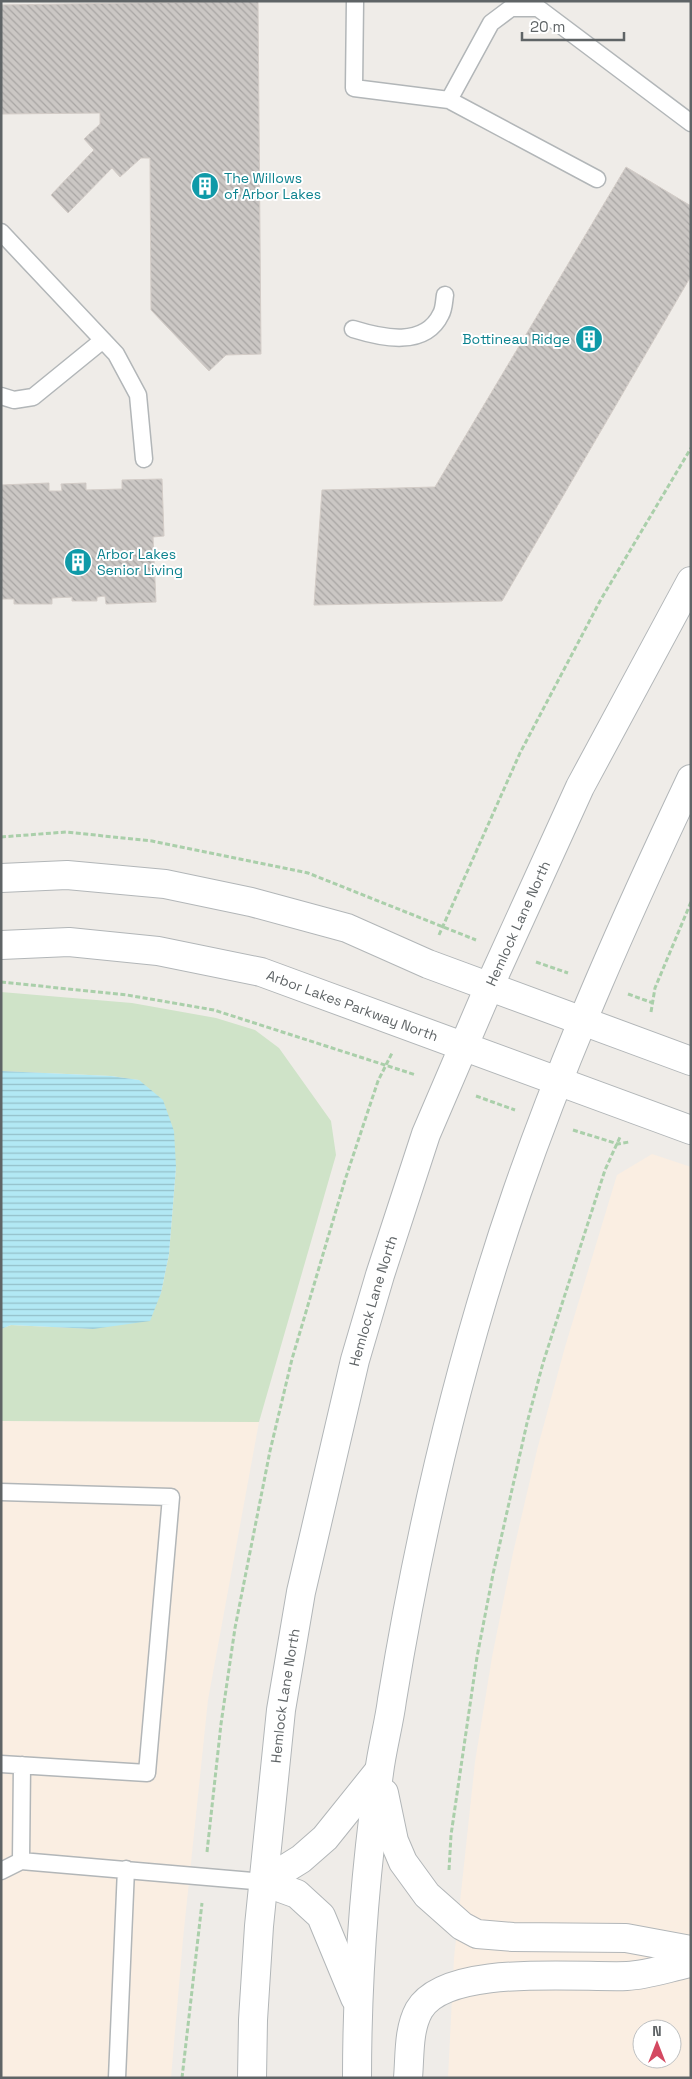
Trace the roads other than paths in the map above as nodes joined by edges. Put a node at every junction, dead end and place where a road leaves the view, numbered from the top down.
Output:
1 (354, 1) edge
2 (449, 100) junction
3 (691, 123) edge
4 (597, 179) dead end
5 (1, 232) edge
6 (445, 295) dead end
7 (353, 329) dead end
8 (102, 340) junction
9 (1, 396) edge
10 (144, 459) dead end
11 (691, 581) edge
12 (691, 779) edge
13 (1, 878) edge
14 (1, 945) edge
15 (489, 987) junction
16 (584, 1022) junction
17 (463, 1046) junction
18 (691, 1061) edge
19 (559, 1083) junction
20 (691, 1130) edge
21 (1, 1492) edge
22 (1, 1764) edge
23 (22, 1765) junction
24 (379, 1771) junction
25 (21, 1861) junction
26 (126, 1869) junction
27 (1, 1871) edge
28 (264, 1882) junction
29 (691, 1950) edge
30 (691, 1963) edge
31 (357, 2004) junction
32 (117, 2078) edge
33 (252, 2078) edge
34 (357, 2078) edge
35 (408, 2078) edge

1 - 2 lane
2 - 3 lane
2 - 4 lane
5 - 8 lane
6 - 7 lane
8 - 9 lane
8 - 10 lane
11 - 15 main road, Hemlock Lane North
12 - 16 main road
13 - 15 main road
14 - 17 main road, Arbor Lakes Parkway North
15 - 16 main road
15 - 17 main road, Hemlock Lane North
16 - 18 main road
16 - 19 main road
17 - 19 main road, Arbor Lakes Parkway North
17 - 28 main road, Hemlock Lane North
19 - 20 main road, Arbor Lakes Parkway North
19 - 24 main road
21 - 23 lane
22 - 23 lane
23 - 25 lane
24 - 28 main road
24 - 29 main road
24 - 31 main road
25 - 26 lane
25 - 27 lane
26 - 28 lane
26 - 32 lane
28 - 31 main road
28 - 33 main road, Hemlock Lane North
30 - 35 main road
31 - 34 main road

